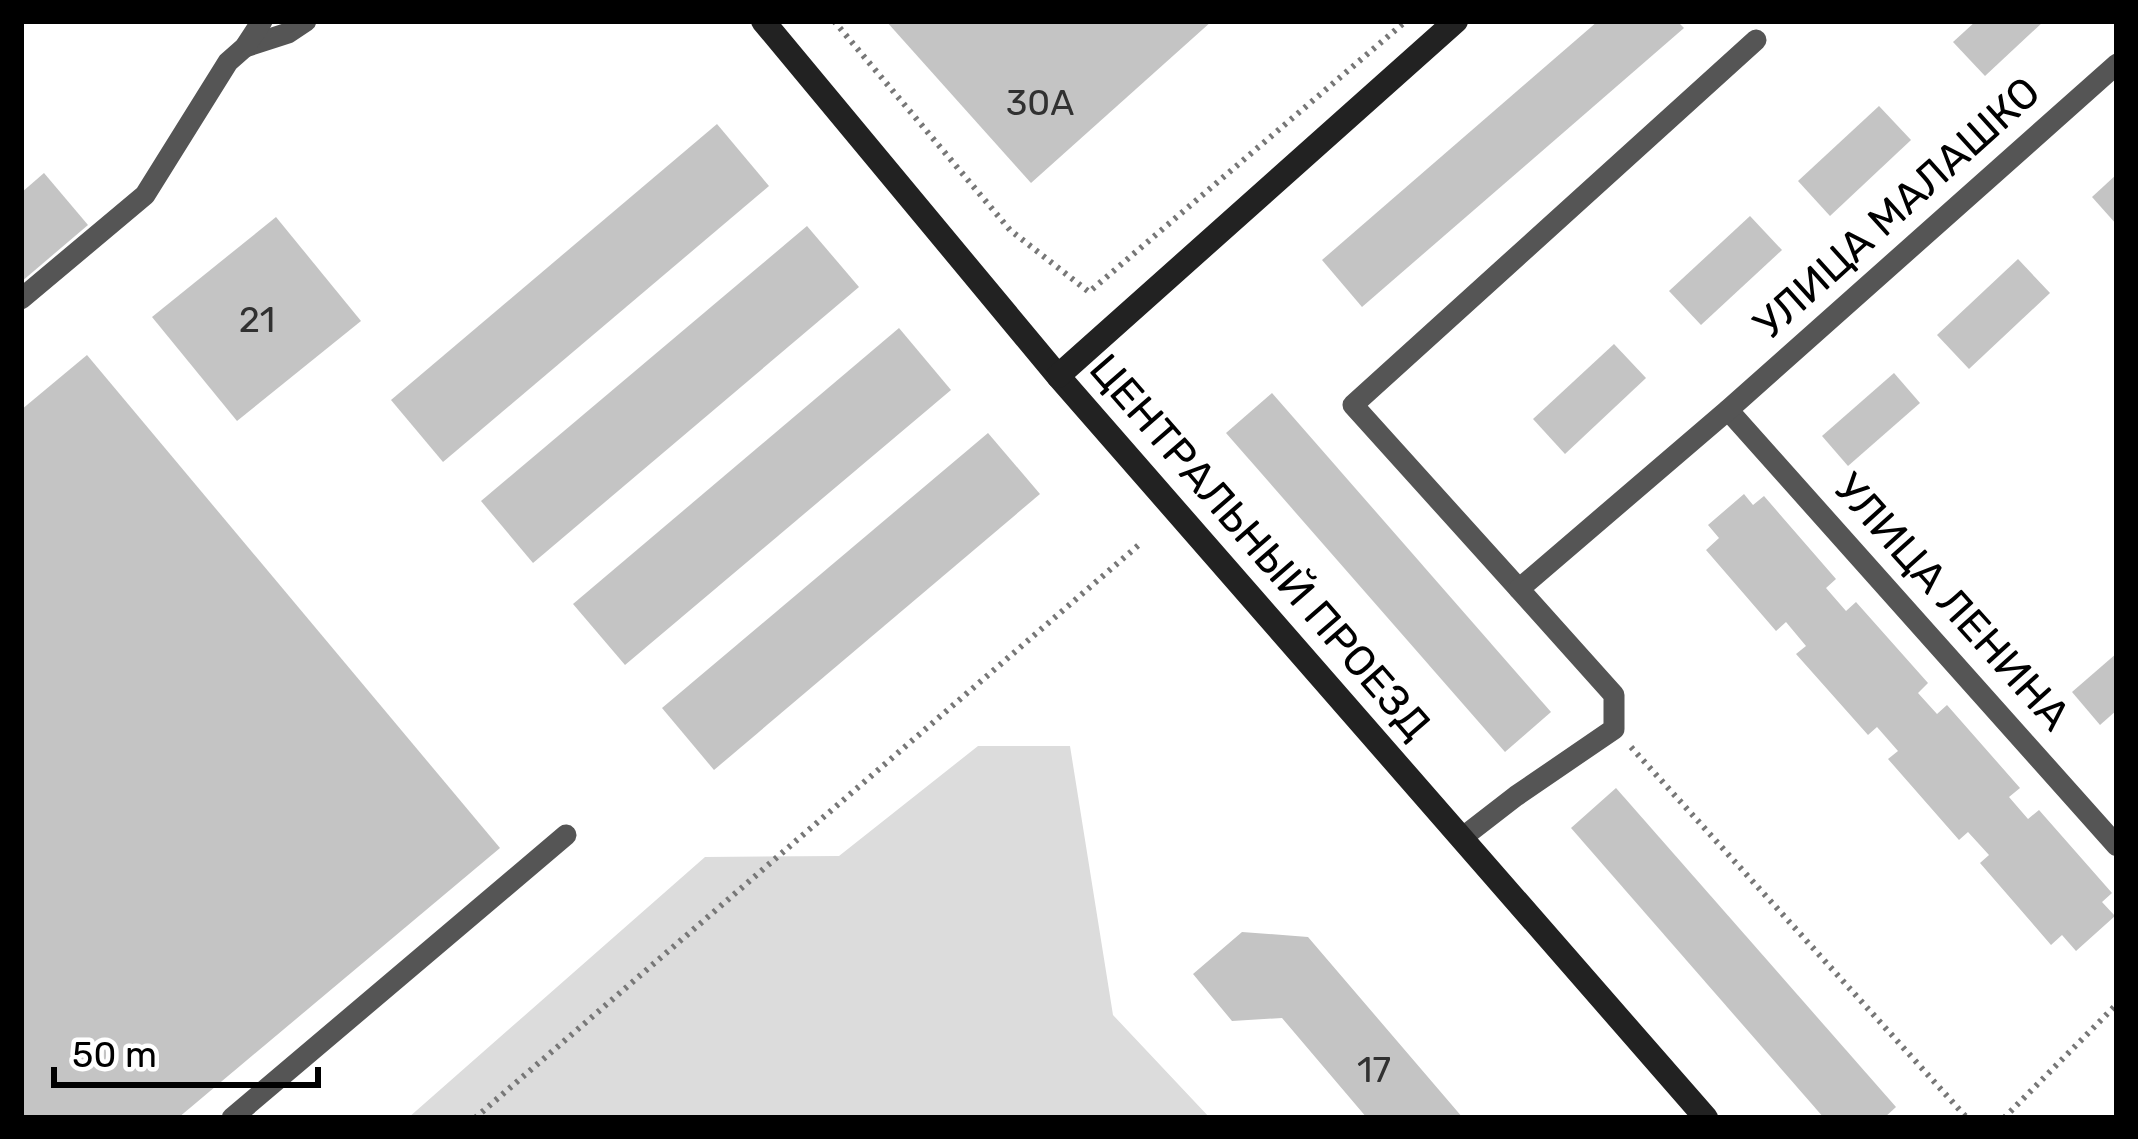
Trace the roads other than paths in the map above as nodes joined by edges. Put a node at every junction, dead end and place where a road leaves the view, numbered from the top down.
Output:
1 (262, 21) edge
2 (306, 21) edge
3 (763, 21) edge
4 (1456, 21) edge
5 (1756, 40) dead end
6 (245, 47) junction
7 (2117, 64) edge
8 (21, 299) edge
9 (1058, 376) junction
10 (1728, 410) junction
11 (1520, 589) junction
12 (566, 835) dead end
13 (1463, 837) junction
14 (2117, 846) edge
15 (232, 1118) edge
16 (1706, 1118) edge

1 - 6 lane
2 - 6 lane
3 - 9 main road, ЦЕНТРАЛЬНЫЙ ПРОЕЗД
4 - 9 main road
5 - 11 lane
6 - 8 lane
7 - 10 lane, УЛИЦА МАЛАШКО
9 - 13 main road, ЦЕНТРАЛЬНЫЙ ПРОЕЗД
10 - 11 lane, УЛИЦА МАЛАШКО
10 - 14 lane, УЛИЦА ЛЕНИНА
11 - 13 lane
12 - 15 lane
13 - 16 main road, ЦЕНТРАЛЬНЫЙ ПРОЕЗД

